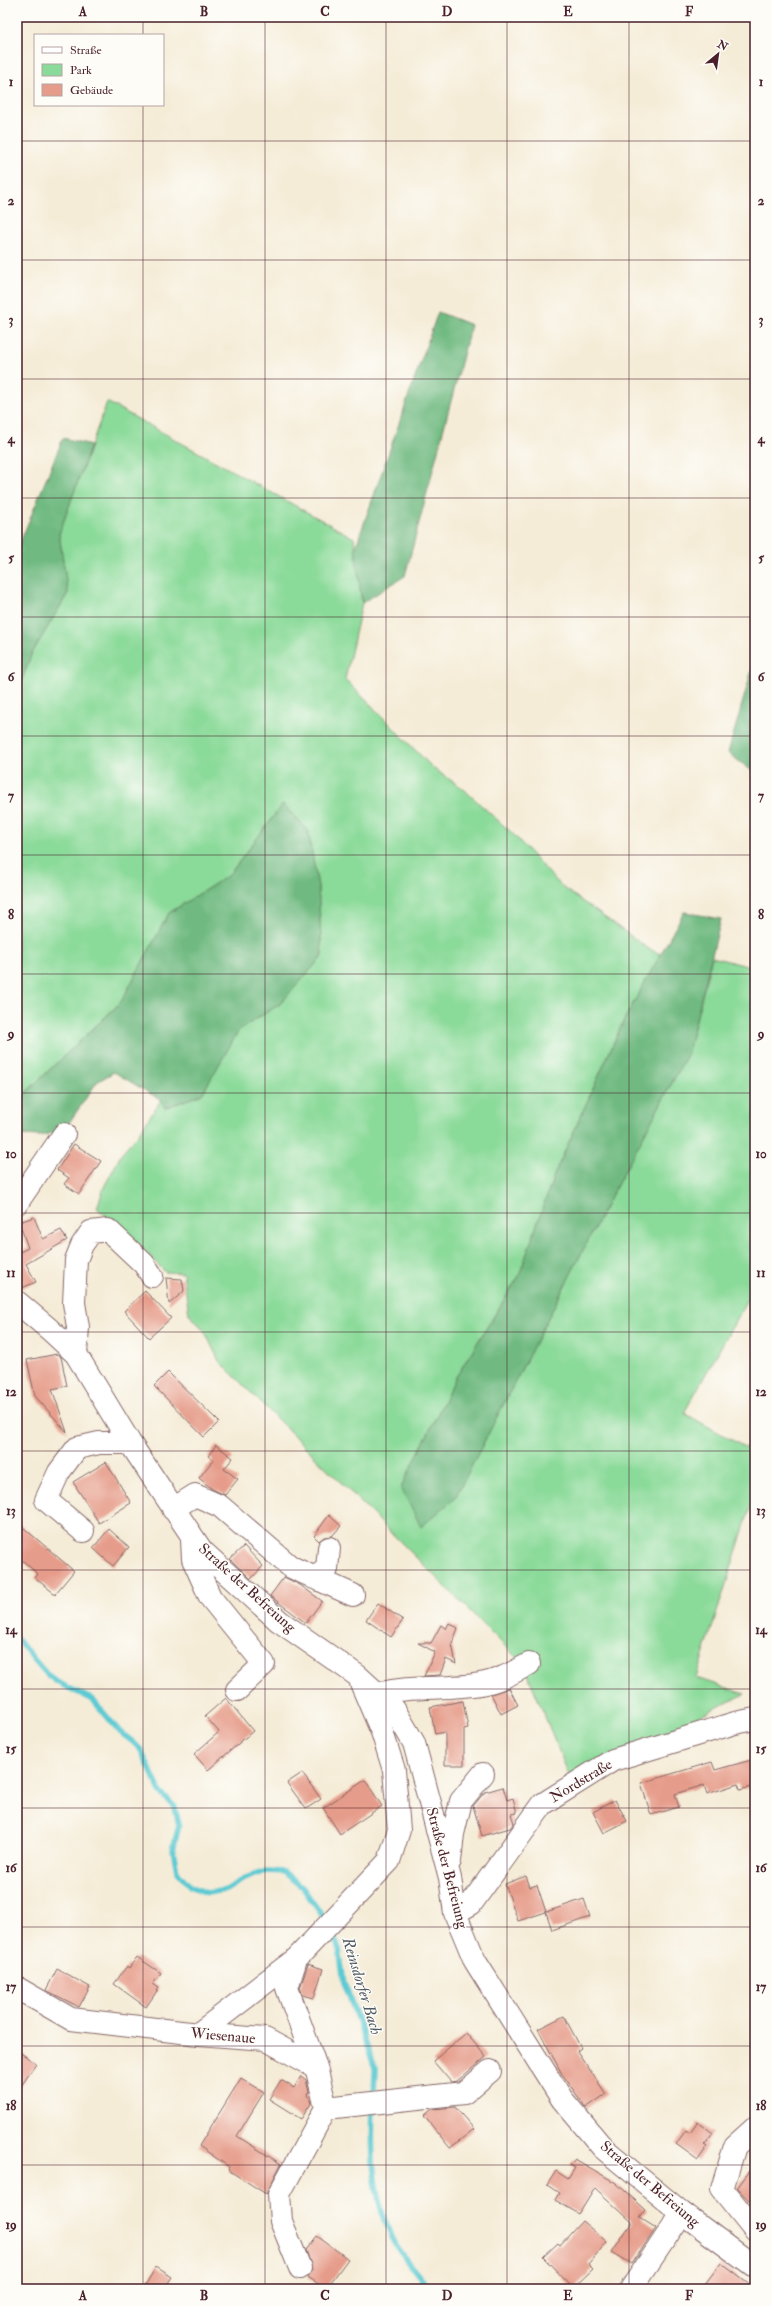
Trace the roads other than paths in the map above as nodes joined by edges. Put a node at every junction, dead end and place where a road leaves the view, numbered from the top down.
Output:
1 (64, 1134) dead end
2 (17, 1203) edge
3 (152, 1276) dead end
4 (17, 1302) edge
5 (76, 1354) junction
6 (130, 1443) junction
7 (172, 1508) junction
8 (83, 1531) dead end
9 (191, 1535) junction
10 (329, 1548) dead end
11 (314, 1578) junction
12 (352, 1595) dead end
13 (529, 1664) dead end
14 (358, 1676) junction
15 (237, 1690) dead end
16 (378, 1694) junction
17 (755, 1719) edge
18 (483, 1774) dead end
19 (447, 1868) junction
20 (455, 1913) junction
21 (296, 1959) junction
22 (17, 1988) edge
23 (198, 2034) junction
24 (316, 2067) junction
25 (490, 2071) dead end
26 (326, 2108) junction
27 (755, 2128) edge
28 (682, 2213) junction
29 (755, 2230) edge
30 (755, 2267) edge
31 (300, 2268) dead end
32 (631, 2289) edge

1 - 2 street
3 - 5 street
4 - 5 street, Straße der Befreiung
5 - 6 street, Straße der Befreiung
6 - 7 street, Straße der Befreiung
6 - 8 street
7 - 9 street, Straße der Befreiung
7 - 11 street
9 - 14 street, Straße der Befreiung
9 - 15 street
10 - 11 street
11 - 12 street
13 - 16 street
14 - 16 street, Straße der Befreiung
14 - 21 street
16 - 19 street, Straße der Befreiung
17 - 20 street, Nordstraße
18 - 19 street
19 - 20 street, Straße der Befreiung
20 - 28 street, Straße der Befreiung
21 - 23 street
21 - 24 street
22 - 23 street, Wiesenaue
23 - 24 street, Wiesenaue
24 - 26 street
25 - 26 street
26 - 31 street
27 - 29 street
28 - 30 street, Straße der Befreiung
28 - 32 street

